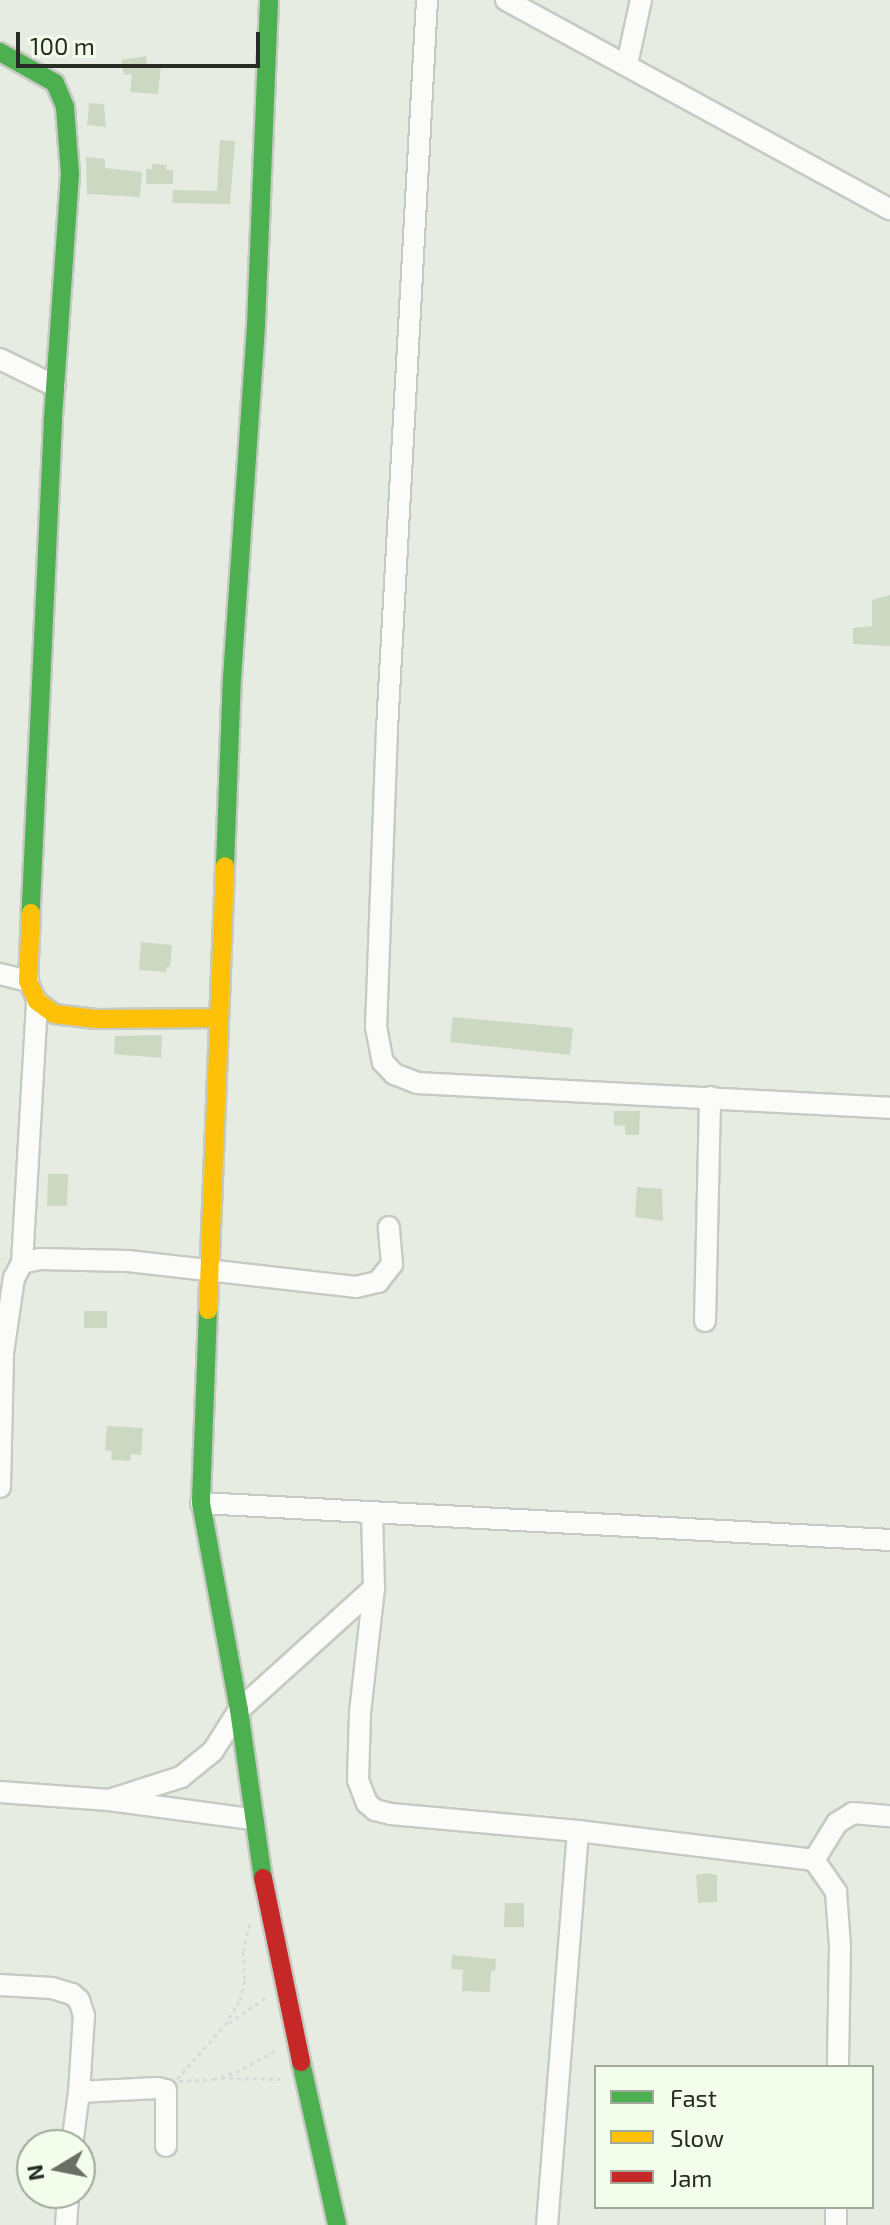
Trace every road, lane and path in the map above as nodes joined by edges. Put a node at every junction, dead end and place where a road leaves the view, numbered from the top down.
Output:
1 (269, 0) edge
2 (427, 0) edge
3 (506, 0) edge
4 (641, 0) edge
5 (0, 52) edge
6 (627, 64) junction
7 (890, 209) edge
8 (0, 359) edge
9 (55, 386) junction
10 (0, 974) edge
11 (28, 981) junction
12 (37, 1001) junction
13 (217, 1018) junction
14 (710, 1097) junction
15 (890, 1108) edge
16 (389, 1227) dead end
17 (22, 1263) junction
18 (209, 1269) junction
19 (705, 1321) dead end
20 (0, 1487) edge
21 (201, 1503) junction
22 (372, 1512) junction
23 (890, 1540) edge
24 (374, 1588) junction
25 (239, 1710) junction
26 (0, 1792) edge
27 (109, 1800) junction
28 (890, 1816) edge
29 (252, 1819) junction
30 (578, 1831) junction
31 (814, 1860) junction
32 (268, 1895) junction
33 (283, 1984) junction
34 (0, 1985) edge
35 (225, 2025) junction
36 (294, 2041) junction
37 (838, 2065) edge
38 (213, 2079) junction
39 (166, 2090) junction
40 (79, 2092) junction
41 (311, 2098) junction
42 (74, 2129) edge
43 (166, 2146) dead end
44 (337, 2225) edge
45 (547, 2225) edge

1 - 13 street
2 - 14 street
3 - 6 street
4 - 6 street
5 - 9 street
6 - 7 street
8 - 9 street
9 - 11 street
10 - 11 street
11 - 12 street
12 - 13 street
12 - 17 street
13 - 18 street
14 - 15 street
14 - 19 street
16 - 18 street
17 - 18 street
17 - 20 street
18 - 21 street
21 - 22 street
21 - 25 street
22 - 23 street
22 - 24 street
24 - 25 street
24 - 30 street
25 - 27 street
25 - 29 street
26 - 27 street
27 - 29 street
28 - 31 street
29 - 32 street
30 - 31 street
30 - 45 street
31 - 37 street
32 - 33 street
32 - 35 path
33 - 35 path
33 - 36 street
34 - 40 street
35 - 39 path
36 - 38 path
36 - 41 street
38 - 39 path
38 - 41 path
39 - 40 street
39 - 43 street
40 - 42 street
41 - 44 street

